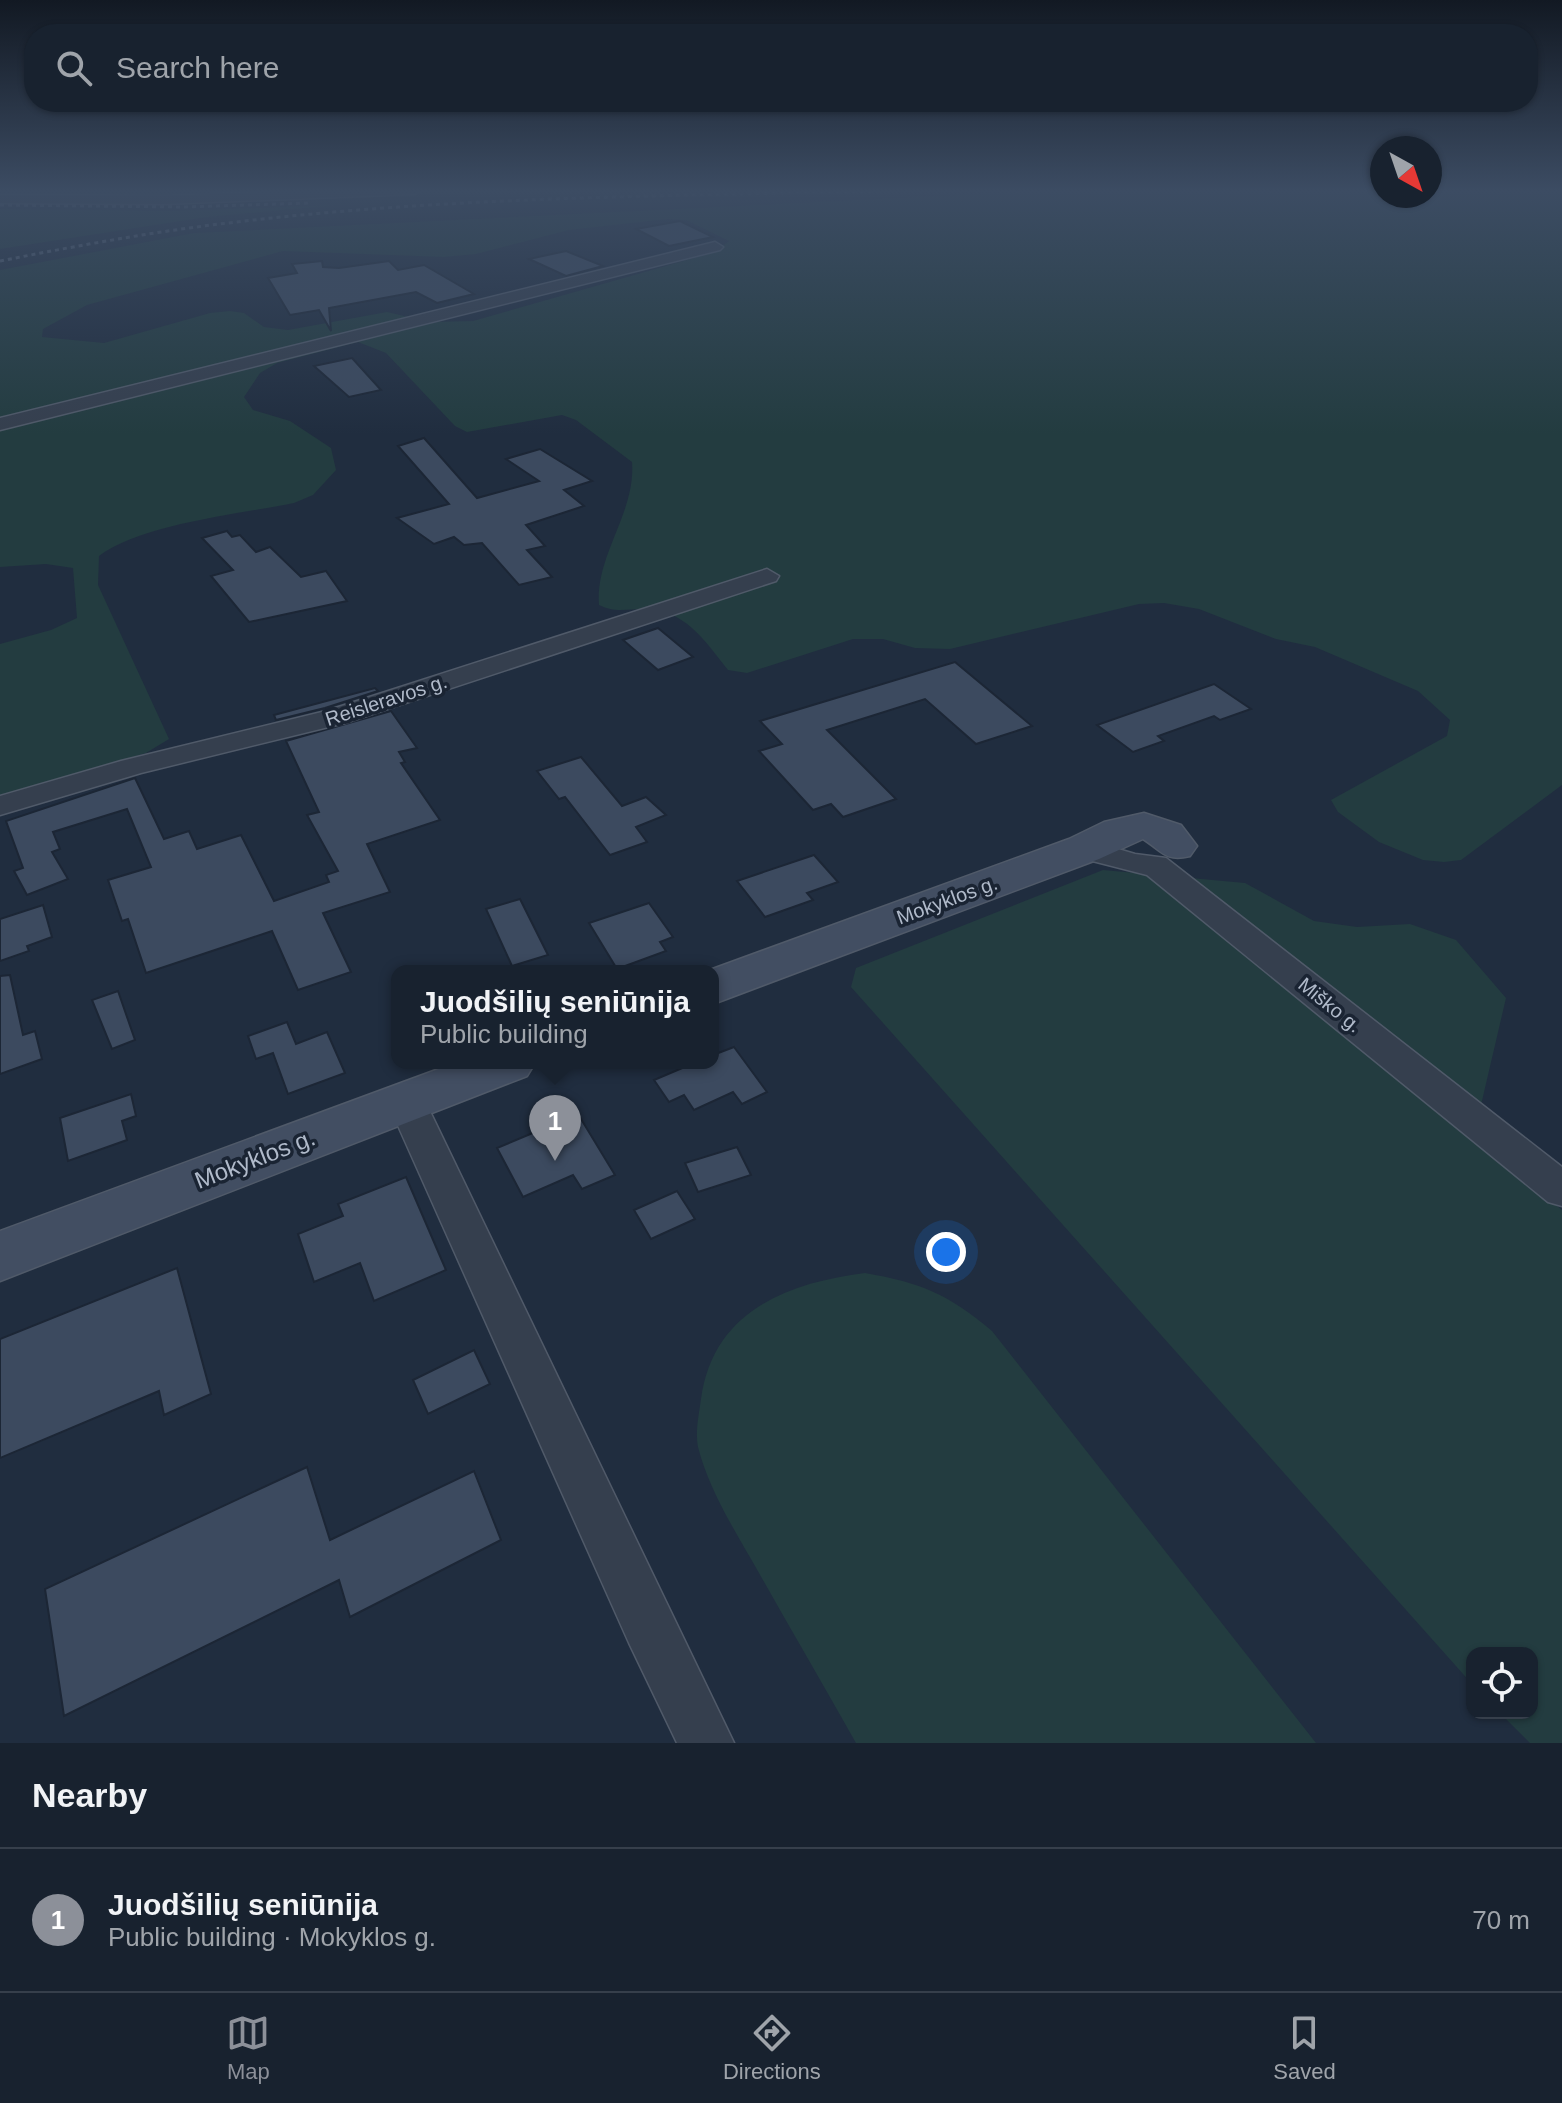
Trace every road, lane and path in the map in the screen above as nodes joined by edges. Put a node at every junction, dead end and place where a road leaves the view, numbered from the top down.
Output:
1 (621, 271) edge
2 (0, 424) edge
3 (767, 576) dead end
4 (0, 806) edge
5 (1165, 855) joint
6 (719, 985) edge
7 (493, 1069) edge
8 (406, 1101) junction
9 (1562, 1190) edge
10 (0, 1256) edge
11 (706, 1743) edge

1 - 2 street
3 - 4 street, Reisleravos g.
5 - 6 main road, Mokyklos g.
5 - 9 street, Miško g.
7 - 8 main road, Mokyklos g.
8 - 10 main road, Mokyklos g.
8 - 11 street

